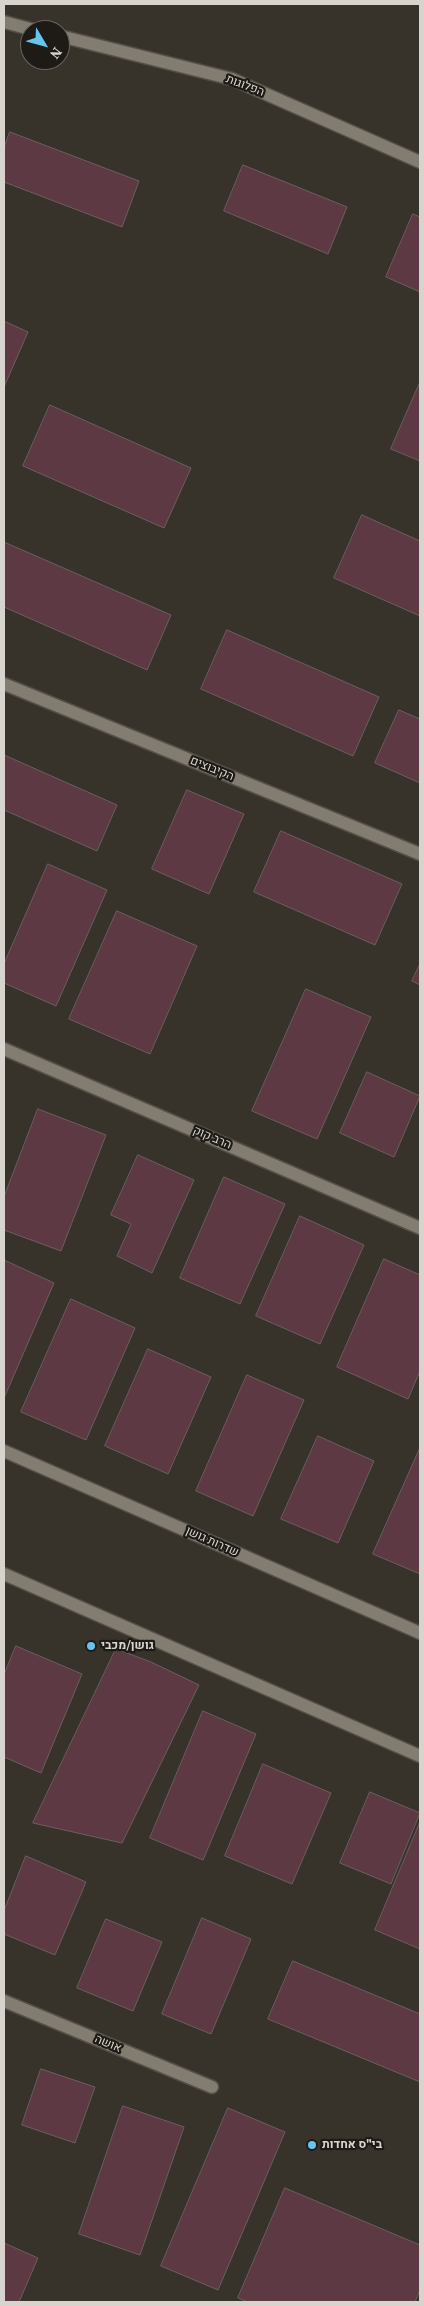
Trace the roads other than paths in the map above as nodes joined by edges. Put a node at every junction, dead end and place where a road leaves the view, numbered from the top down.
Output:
1 (4, 22) edge
2 (20, 26) edge
3 (70, 38) edge
4 (420, 162) edge
5 (4, 684) edge
6 (420, 854) edge
7 (4, 1049) edge
8 (420, 1228) edge
9 (4, 1451) edge
10 (4, 1574) edge
11 (420, 1634) edge
12 (420, 1756) edge
13 (4, 2001) edge
14 (212, 2087) dead end

1 - 2 street
3 - 4 street, הפלוגות
5 - 6 street, הקיבוצים
7 - 8 street, הרב קוק
9 - 11 street, שדרות גושן
10 - 12 street
13 - 14 street, אושה

